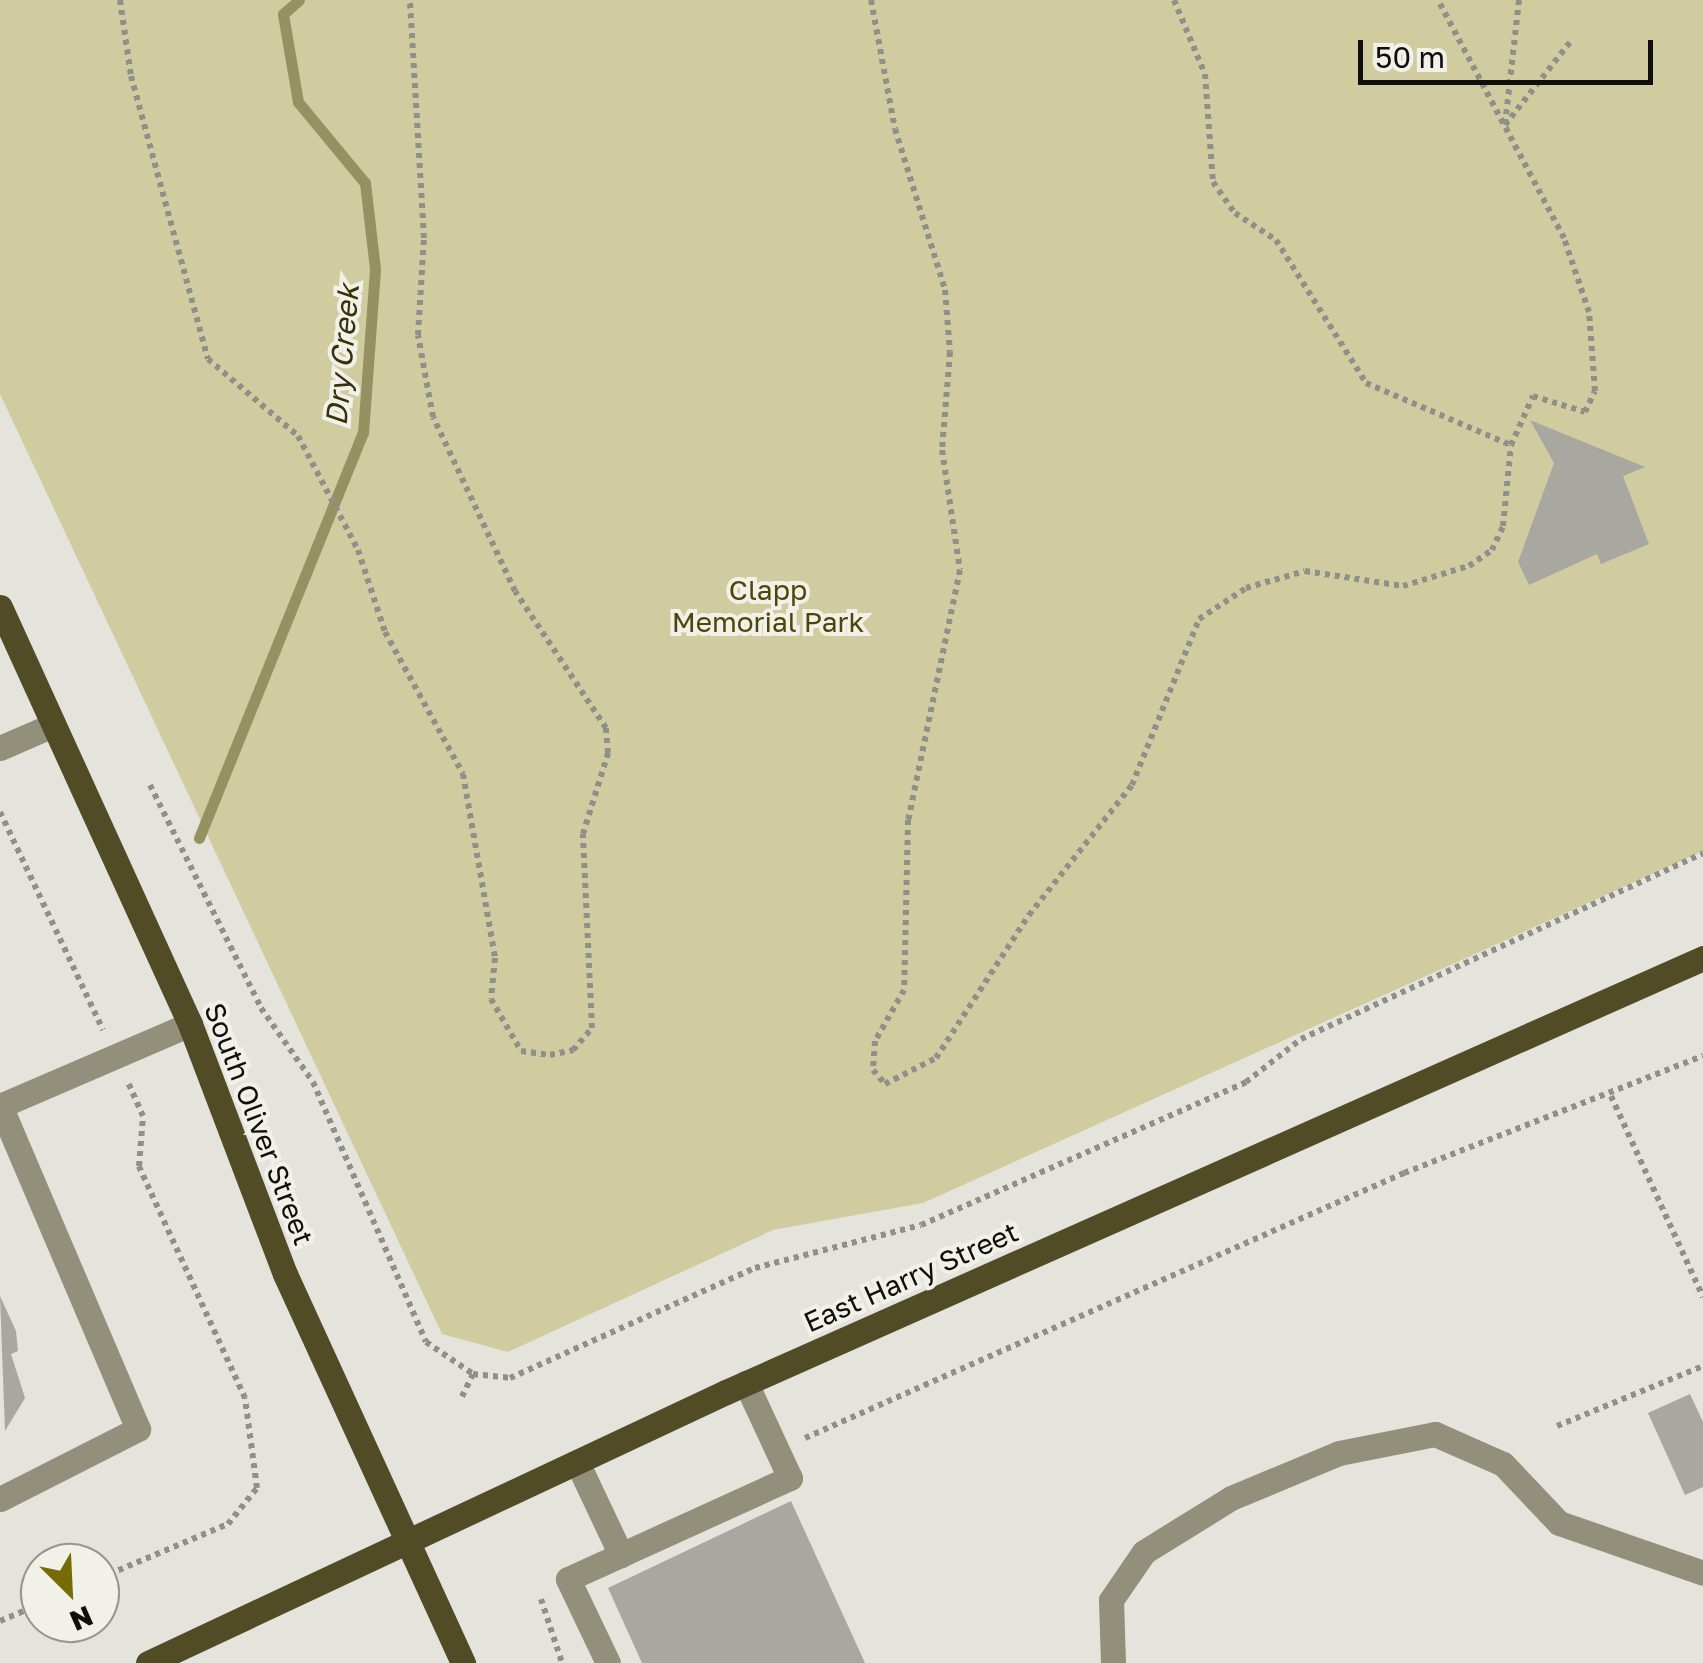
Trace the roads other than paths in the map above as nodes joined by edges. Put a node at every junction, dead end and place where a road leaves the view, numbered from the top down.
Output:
1 (0, 607) edge
2 (5, 633) edge
3 (53, 725) junction
4 (0, 748) edge
5 (1703, 958) edge
6 (190, 1024) junction
7 (746, 1383) junction
8 (577, 1462) junction
9 (0, 1499) edge
10 (408, 1542) junction
11 (621, 1555) junction
12 (1703, 1573) edge
13 (148, 1663) edge
14 (463, 1663) edge
15 (608, 1663) edge
16 (1113, 1663) edge

1 - 2 main road, South Oliver Street
2 - 3 main road, South Oliver Street
3 - 4 lane
3 - 6 main road, South Oliver Street
5 - 7 main road, East Harry Street
6 - 9 lane
6 - 10 main road, South Oliver Street
7 - 8 main road, East Harry Street
7 - 11 lane
8 - 10 main road, East Harry Street
8 - 11 lane
10 - 13 main road, East Harry Street
10 - 14 main road, South Oliver Street
11 - 15 lane
12 - 16 lane

